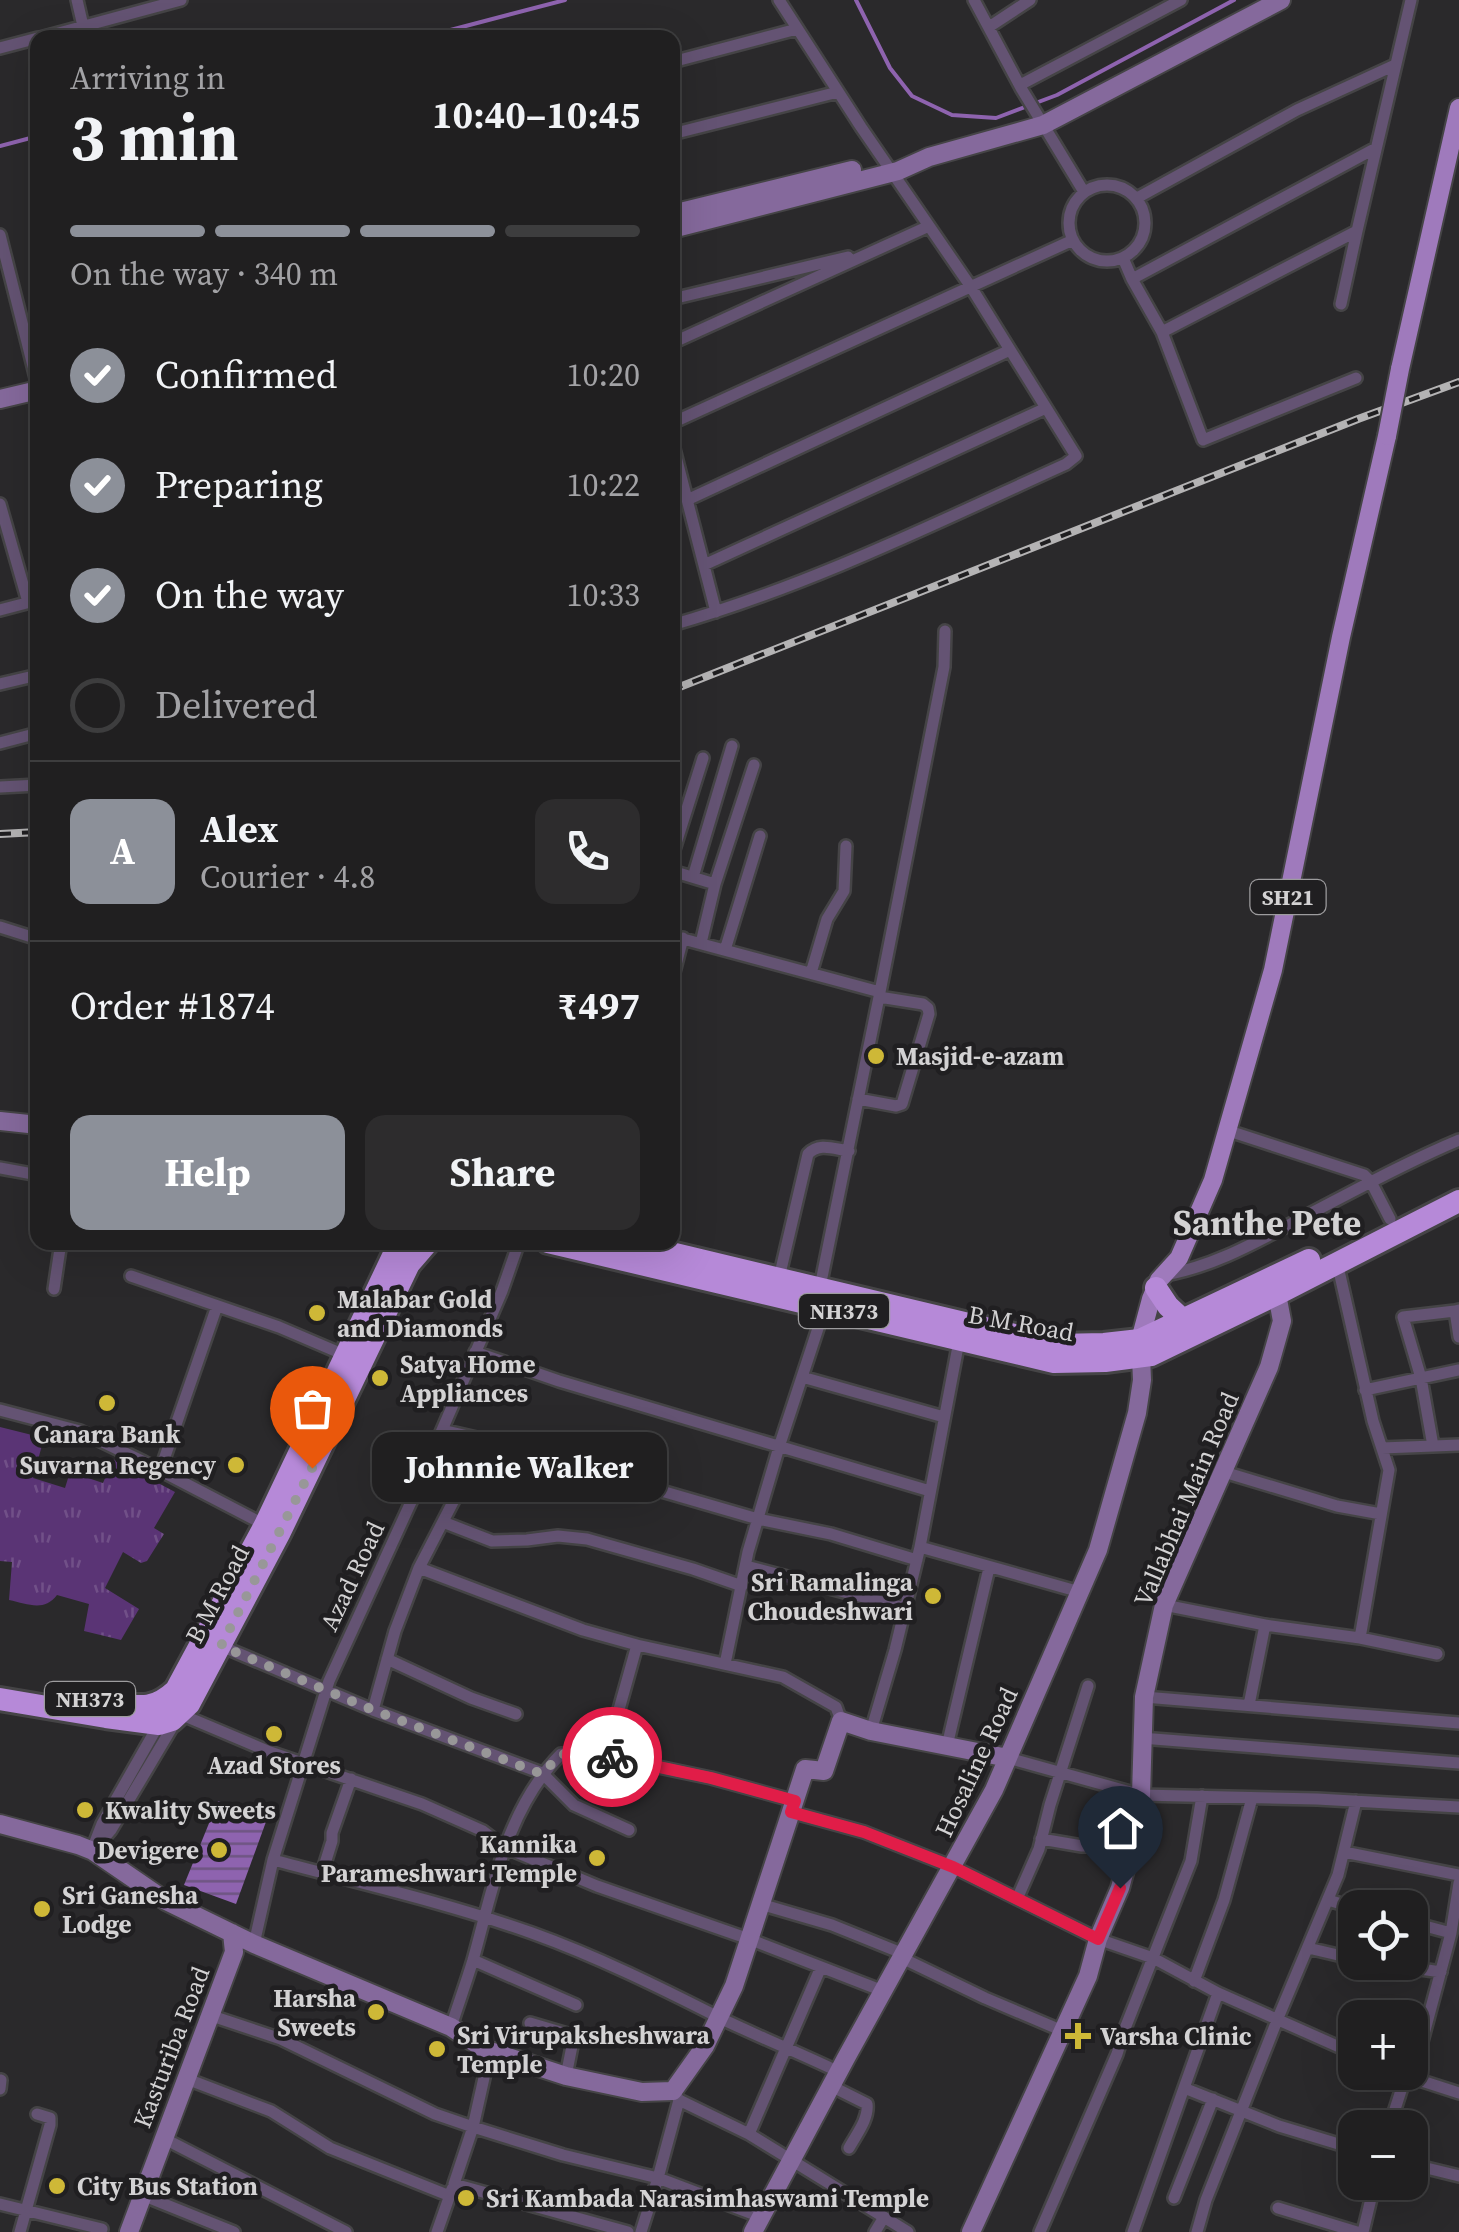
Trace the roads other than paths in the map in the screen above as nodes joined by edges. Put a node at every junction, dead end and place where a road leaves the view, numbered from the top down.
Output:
1 (77, 0) edge
2 (181, 0) edge
3 (778, 0) edge
4 (974, 0) edge
5 (1030, 0) edge
6 (1180, 0) edge
7 (1280, 0) edge
8 (1411, 0) edge
9 (84, 26) junction
10 (989, 27) junction
11 (798, 29) junction
12 (69, 30) edge
13 (30, 40) edge
14 (0, 48) edge
15 (680, 60) edge
16 (1395, 65) junction
17 (1021, 87) junction
18 (838, 92) junction
19 (1459, 108) edge
20 (1040, 121) junction
21 (680, 132) edge
22 (1376, 148) junction
23 (889, 167) junction
24 (1084, 192) junction
25 (1137, 198) junction
26 (680, 212) edge
27 (929, 226) junction
28 (680, 227) edge
29 (1357, 231) junction
30 (0, 235) edge
31 (1073, 240) junction
32 (874, 251) junction
33 (1123, 258) junction
34 (1132, 278) junction
35 (972, 287) junction
36 (680, 296) edge
37 (1341, 304) dead end
38 (1162, 332) junction
39 (680, 339) edge
40 (1010, 350) junction
41 (30, 355) edge
42 (1356, 378) dead end
43 (30, 384) edge
44 (30, 386) edge
45 (0, 388) edge
46 (0, 400) edge
47 (1046, 408) junction
48 (680, 420) edge
49 (680, 470) edge
50 (688, 500) junction
51 (0, 504) edge
52 (2, 523) edge
53 (704, 564) junction
54 (30, 593) edge
55 (30, 602) edge
56 (0, 610) edge
57 (716, 612) junction
58 (680, 623) edge
59 (946, 631) dead end
60 (30, 676) edge
61 (0, 684) edge
62 (30, 735) edge
63 (0, 743) edge
64 (732, 746) dead end
65 (703, 758) dead end
66 (754, 766) dead end
67 (30, 785) edge
68 (0, 787) edge
69 (680, 831) edge
70 (760, 836) dead end
71 (846, 846) dead end
72 (680, 873) edge
73 (693, 877) junction
74 (716, 884) junction
75 (0, 927) edge
76 (30, 936) edge
77 (680, 938) edge
78 (701, 943) junction
79 (725, 950) junction
80 (811, 973) junction
81 (879, 995) junction
82 (858, 1099) junction
83 (0, 1121) edge
84 (30, 1124) edge
85 (1226, 1130) junction
86 (1459, 1140) edge
87 (849, 1152) junction
88 (0, 1168) edge
89 (30, 1174) edge
90 (1372, 1182) junction
91 (1458, 1199) edge
92 (1390, 1219) junction
93 (60, 1250) edge
94 (397, 1250) edge
95 (421, 1250) edge
96 (516, 1250) edge
97 (588, 1250) edge
98 (659, 1250) edge
99 (1337, 1262) junction
100 (131, 1276) dead end
101 (779, 1278) junction
102 (1161, 1282) junction
103 (388, 1288) junction
104 (54, 1289) dead end
105 (1276, 1294) junction
106 (822, 1297) junction
107 (216, 1306) junction
108 (1457, 1310) edge
109 (1183, 1320) junction
110 (961, 1332) junction
111 (1459, 1336) edge
112 (1140, 1349) junction
113 (475, 1352) junction
114 (347, 1356) junction
115 (1459, 1370) edge
116 (802, 1376) junction
117 (1421, 1378) junction
118 (1366, 1390) junction
119 (0, 1410) edge
120 (944, 1417) junction
121 (442, 1430) junction
122 (485, 1440) junction
123 (1459, 1445) edge
124 (1433, 1446) junction
125 (779, 1447) junction
126 (1382, 1448) junction
127 (160, 1471) junction
128 (1224, 1472) junction
129 (930, 1491) junction
130 (1382, 1514) junction
131 (758, 1519) junction
132 (443, 1522) junction
133 (265, 1525) junction
134 (918, 1554) junction
135 (746, 1566) junction
136 (419, 1568) junction
137 (988, 1568) junction
138 (742, 1586) junction
139 (1080, 1592) junction
140 (1164, 1605) junction
141 (905, 1608) junction
142 (1265, 1625) junction
143 (1360, 1638) junction
144 (637, 1645) junction
145 (221, 1646) junction
146 (1437, 1654) dead end
147 (387, 1659) junction
148 (725, 1664) junction
149 (0, 1684) edge
150 (1088, 1686) dead end
151 (327, 1691) junction
152 (1144, 1697) junction
153 (0, 1699) edge
154 (1249, 1705) junction
155 (373, 1710) junction
156 (173, 1711) junction
157 (516, 1714) dead end
158 (841, 1721) junction
159 (1459, 1723) edge
160 (871, 1731) junction
161 (1141, 1738) junction
162 (947, 1746) junction
163 (606, 1756) junction
164 (1008, 1758) junction
165 (1459, 1763) edge
166 (303, 1764) junction
167 (1060, 1772) junction
168 (542, 1774) junction
169 (351, 1779) junction
170 (1141, 1795) junction
171 (1202, 1796) junction
172 (1252, 1798) junction
173 (1356, 1801) junction
174 (793, 1806) junction
175 (1459, 1807) edge
176 (0, 1824) edge
177 (630, 1830) dead end
178 (1041, 1838) junction
179 (1131, 1846) junction
180 (504, 1847) junction
181 (85, 1848) junction
182 (1344, 1852) junction
183 (273, 1860) junction
184 (953, 1867) junction
185 (322, 1873) junction
186 (1459, 1875) edge
187 (1459, 1883) edge
188 (1016, 1899) junction
189 (1328, 1900) junction
190 (1338, 1903) edge
191 (760, 1904) junction
192 (482, 1918) junction
193 (1428, 1924) edge
194 (1455, 1926) edge
195 (232, 1933) junction
196 (749, 1939) junction
197 (1098, 1939) junction
198 (254, 1944) junction
199 (1308, 1948) junction
200 (1338, 1955) edge
201 (903, 1956) junction
202 (1153, 1958) junction
203 (473, 1960) junction
204 (821, 1967) junction
205 (1428, 1970) edge
206 (1441, 1972) junction
207 (1194, 1981) junction
208 (883, 1991) junction
209 (1218, 1993) junction
210 (576, 2005) dead end
211 (1428, 2009) edge
212 (210, 2015) junction
213 (719, 2017) junction
214 (1278, 2018) junction
215 (530, 2023) dead end
216 (451, 2027) junction
217 (1063, 2031) junction
218 (1338, 2046) edge
219 (788, 2047) junction
220 (490, 2051) junction
221 (566, 2076) junction
222 (187, 2079) junction
223 (835, 2079) junction
224 (1, 2080) edge
225 (1428, 2083) edge
226 (0, 2088) edge
227 (1184, 2088) junction
228 (1459, 2093) edge
229 (676, 2096) junction
230 (1213, 2099) junction
231 (1242, 2111) junction
232 (36, 2114) dead end
233 (473, 2127) junction
234 (749, 2134) junction
235 (163, 2138) junction
236 (1338, 2144) edge
237 (849, 2148) dead end
238 (793, 2161) junction
239 (1428, 2168) edge
240 (1459, 2176) edge
241 (658, 2178) junction
242 (452, 2190) junction
243 (142, 2196) junction
244 (1174, 2198) dead end
245 (1370, 2200) edge
246 (0, 2204) edge
247 (1278, 2208) dead end
248 (26, 2210) junction
249 (884, 2217) junction
250 (581, 2226) edge
251 (760, 2227) edge
252 (102, 2228) dead end
253 (20, 2232) edge
254 (129, 2232) edge
255 (234, 2232) edge
256 (346, 2232) edge
257 (436, 2232) edge
258 (628, 2232) edge
259 (641, 2232) edge
260 (874, 2232) edge
261 (908, 2232) edge
262 (972, 2232) edge
263 (1040, 2232) edge
264 (1133, 2232) edge
265 (1197, 2232) edge
266 (1360, 2232) edge

1 - 9 street
2 - 9 street
3 - 11 street
4 - 10 street
5 - 10 street
6 - 17 street
7 - 20 street
8 - 16 street
9 - 12 street
10 - 17 street
11 - 15 street
11 - 18 street
13 - 14 street
16 - 22 street
16 - 25 street
17 - 20 street
18 - 21 street
18 - 23 street
19 - 85 main road, SH21, bridge
20 - 23 street
20 - 24 street
22 - 29 street
22 - 34 street
23 - 26 street
23 - 27 street
23 - 28 street
24 - 25 street
24 - 31 street
25 - 33 street
27 - 32 street
27 - 35 street
29 - 37 street
29 - 38 street
30 - 41 street
31 - 33 street
31 - 35 street
32 - 36 street
32 - 39 street
33 - 34 street
34 - 38 street
35 - 40 street
35 - 48 street
38 - 42 street
40 - 47 street
40 - 50 street
43 - 45 street
44 - 46 street
47 - 53 street
47 - 57 street
49 - 50 street
50 - 53 street
51 - 52 street
52 - 54 street
53 - 57 street
55 - 56 street
57 - 58 street
59 - 81 street
60 - 61 street
62 - 63 street
64 - 73 street
65 - 69 street
66 - 74 street
67 - 68 street
70 - 79 street
71 - 80 street
72 - 73 street
73 - 74 street
74 - 78 street
75 - 76 street
77 - 78 street
78 - 79 street
79 - 80 street
80 - 81 street
81 - 82 street
81 - 82 street
82 - 87 street
83 - 84 street
85 - 90 street
85 - 102 main road, SH21
86 - 90 street
87 - 101 street
87 - 106 street
88 - 89 street
90 - 92 street
90 - 102 street
91 - 92 highway, B M Road / NH373
91 - 99 highway, B M Road / NH373
92 - 109 highway, B M Road / NH373
93 - 104 street
94 - 103 highway, B M Road / NH373
95 - 103 highway, B M Road / NH373
96 - 113 street, Azad Road
97 - 106 highway, B M Road / NH373
98 - 101 highway, B M Road / NH373
99 - 105 highway, B M Road / NH373
99 - 118 street
100 - 107 street
101 - 106 highway, B M Road / NH373
102 - 109 highway
102 - 112 main road, SH21
103 - 114 highway, B M Road / NH373
103 - 145 highway, B M Road / NH373
105 - 112 highway, B M Road / NH373
105 - 128 street, Vallabhai Main Road
106 - 110 highway, B M Road / NH373
106 - 116 street
107 - 114 street
107 - 127 street
108 - 111 street
108 - 117 street
109 - 112 highway, B M Road / NH373
110 - 112 highway, B M Road / NH373
110 - 120 street
112 - 139 street, Hosaline Road
113 - 121 street, Azad Road
113 - 125 street
114 - 133 highway, B M Road / NH373
115 - 117 street
116 - 120 street
116 - 125 street
117 - 118 street
117 - 124 street
118 - 126 street
119 - 127 street
120 - 129 street
121 - 122 street
121 - 151 street, Azad Road
122 - 131 street
122 - 132 street
123 - 124 street
124 - 126 street
125 - 129 street
125 - 131 street
126 - 130 street
127 - 133 street
128 - 130 street
128 - 140 street, Vallabhai Main Road
129 - 134 street
130 - 143 street
131 - 134 street
131 - 135 street
132 - 136 street
132 - 138 street
133 - 156 highway, NH373
134 - 137 street
134 - 141 street
135 - 138 street
135 - 141 street
136 - 144 street
136 - 147 street
137 - 139 street
137 - 162 street
138 - 148 street
139 - 164 street, Hosaline Road
140 - 142 street
140 - 152 street, Vallabhai Main Road
141 - 160 street
142 - 143 street
142 - 154 street
143 - 146 street
144 - 148 street
144 - 163 street
145 - 151 street
145 - 156 highway, B M Road / NH373
147 - 155 street
147 - 157 street
148 - 158 street
149 - 156 highway, NH373
150 - 167 street
151 - 155 street
151 - 166 street, Azad Road
152 - 154 street
152 - 161 street, Vallabhai Main Road
153 - 156 highway, NH373
154 - 159 street
155 - 168 street
156 - 166 street
156 - 181 street
156 - 181 street
158 - 160 street
158 - 174 street
160 - 162 street
161 - 165 street
161 - 170 street, Vallabhai Main Road
162 - 164 street
163 - 168 street
163 - 174 street
164 - 167 street
164 - 184 street, Hosaline Road
166 - 169 street
166 - 183 street, Azad Road
167 - 170 street
167 - 178 street
168 - 177 street
168 - 180 street
169 - 180 street
169 - 185 street
170 - 171 street
170 - 179 street, Vallabhai Main Road
171 - 172 street
171 - 202 street
172 - 173 street
172 - 207 street
173 - 175 street
173 - 182 street
174 - 184 street
174 - 191 street
176 - 181 street
178 - 179 street
178 - 188 street
179 - 197 street, Vallabhai Main Road
180 - 192 street
180 - 196 street
181 - 195 street
182 - 186 street
182 - 189 street
183 - 185 street
183 - 198 street, Azad Road
184 - 188 street
184 - 201 street, Hosaline Road
185 - 192 street
187 - 194 street
188 - 197 street
189 - 190 street
189 - 199 street
191 - 196 street
191 - 201 street
192 - 203 street
192 - 213 street
193 - 194 street
194 - 206 street
195 - 198 street
195 - 212 street, Kasturiba Road
196 - 204 street
196 - 213 street
197 - 202 street
197 - 217 street, Vallabhai Main Road
198 - 216 street
199 - 200 street
199 - 214 street
201 - 208 street, Hosaline Road
201 - 217 street
202 - 207 street
202 - 263 street
203 - 210 street
203 - 216 street
204 - 208 street
204 - 219 street
205 - 206 street
206 - 211 street
207 - 209 street
208 - 223 street, Hosaline Road
209 - 214 street
209 - 227 street
212 - 222 street, Kasturiba Road
212 - 233 street
213 - 219 street
213 - 229 street
214 - 218 street
214 - 231 street
215 - 221 street
216 - 220 street
217 - 262 street, Vallabhai Main Road
219 - 223 street
219 - 234 street
220 - 221 street
220 - 233 street
221 - 229 street
222 - 235 street, Kasturiba Road
222 - 242 street
223 - 237 street
223 - 238 street, Hosaline Road
224 - 226 street
225 - 228 street
227 - 230 street
227 - 264 street
229 - 234 street
229 - 241 street
230 - 231 street
230 - 244 street
231 - 236 street
231 - 265 street
232 - 248 street
233 - 241 street
233 - 242 street
234 - 238 street
235 - 243 street, Kasturiba Road
235 - 256 street
238 - 249 street
238 - 251 street, Hosaline Road
239 - 240 street
241 - 251 street
241 - 259 street
242 - 250 street
242 - 257 street
243 - 254 street, Kasturiba Road
243 - 255 street
245 - 266 street
246 - 248 street
247 - 266 street
248 - 252 street
248 - 253 street
249 - 260 street
249 - 261 street
250 - 258 street

